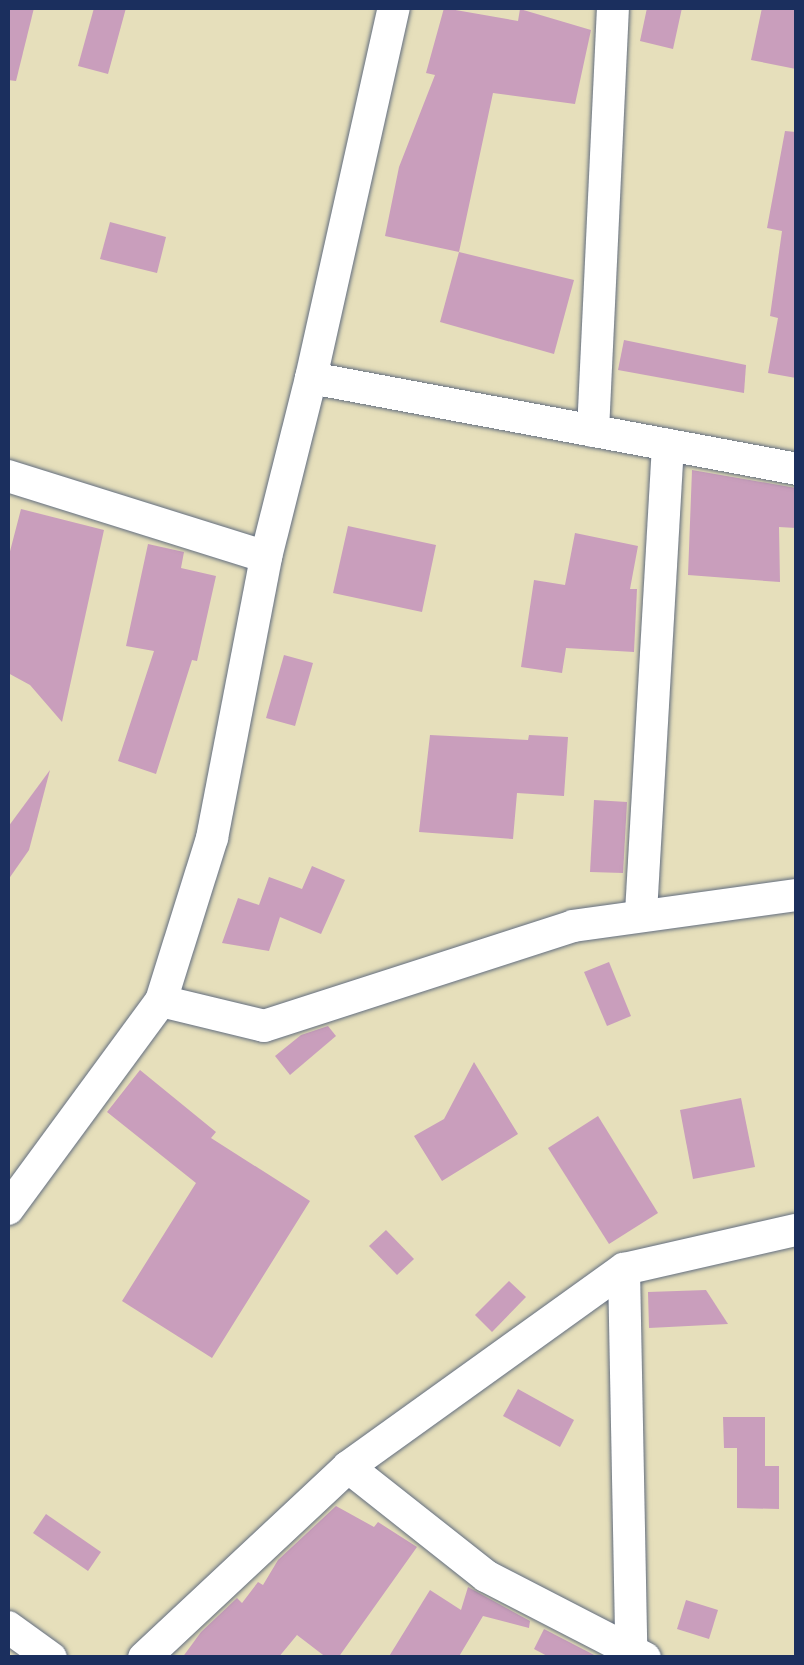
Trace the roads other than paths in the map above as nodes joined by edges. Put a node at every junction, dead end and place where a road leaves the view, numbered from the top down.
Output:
1 (394, 8) edge
2 (614, 8) edge
3 (311, 378) junction
4 (593, 431) junction
5 (668, 445) junction
6 (796, 469) edge
7 (8, 476) edge
8 (266, 557) junction
9 (796, 895) edge
10 (642, 913) junction
11 (160, 1001) junction
12 (8, 1209) edge
13 (796, 1230) edge
14 (624, 1269) junction
15 (348, 1467) junction
16 (8, 1627) edge
17 (638, 1652) edge
18 (51, 1658) edge
19 (144, 1658) edge

1 - 3 street
2 - 4 street
3 - 4 street
3 - 8 street
4 - 5 street
5 - 6 street
5 - 10 street
7 - 8 street
8 - 11 street
9 - 10 street
10 - 11 street
11 - 12 street
13 - 14 street
14 - 15 street
14 - 17 street
15 - 17 street
15 - 19 street
16 - 18 street

